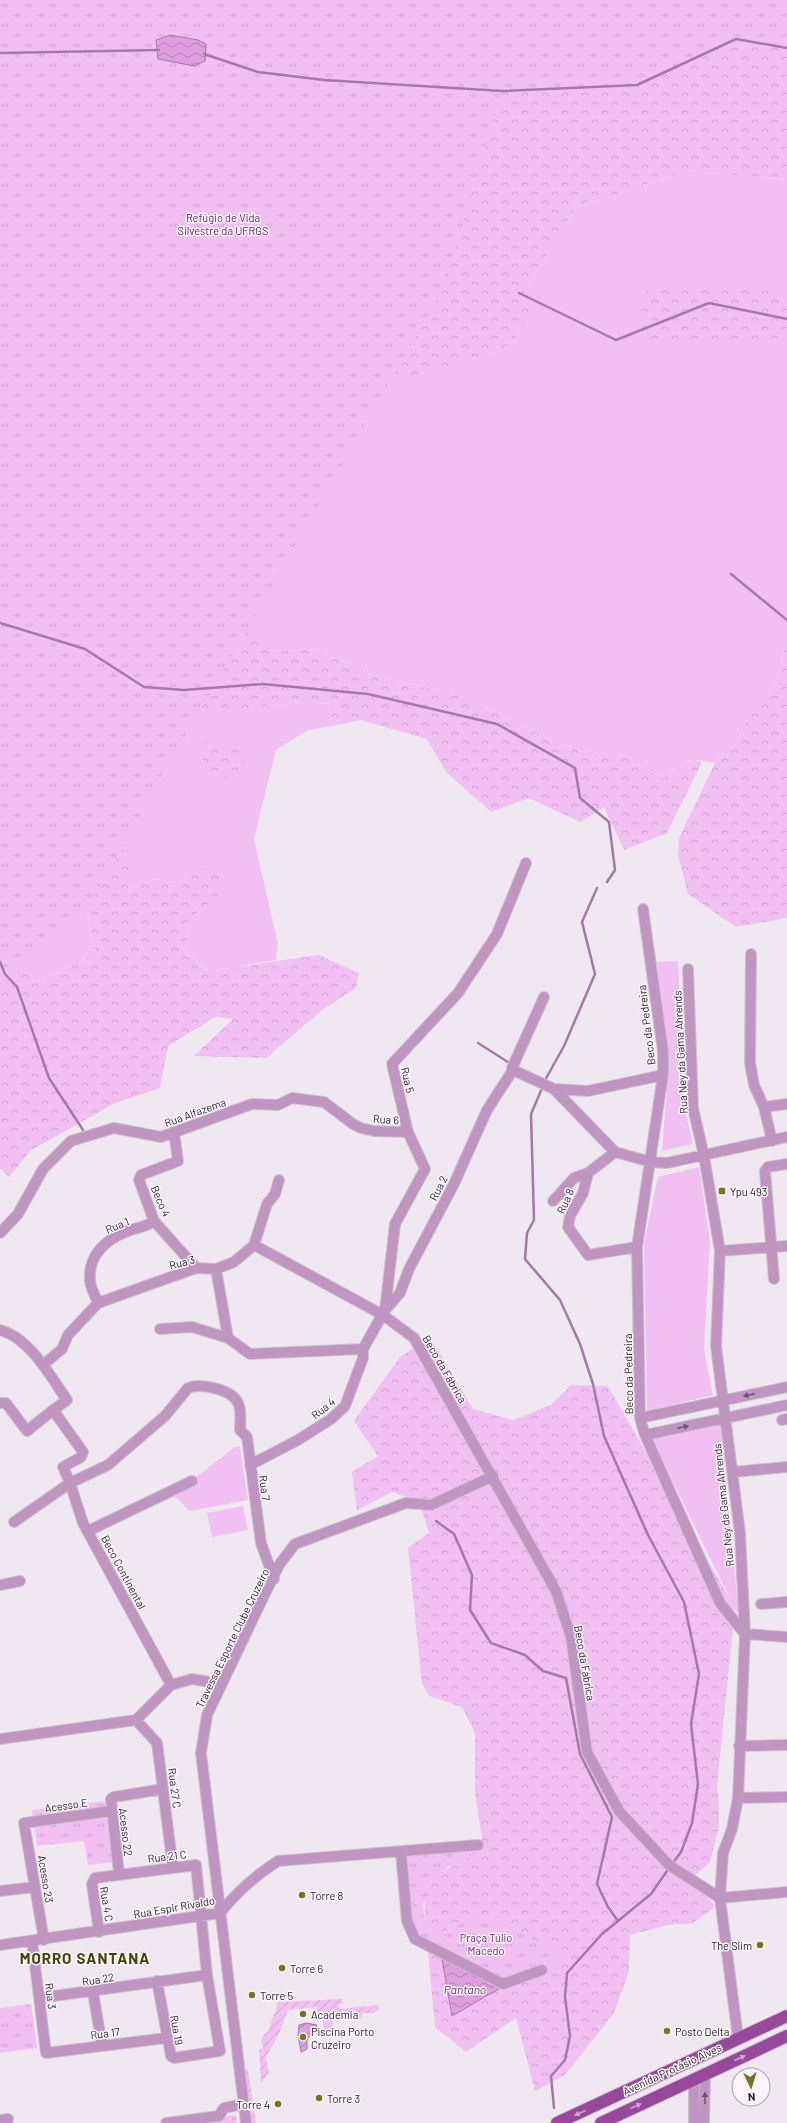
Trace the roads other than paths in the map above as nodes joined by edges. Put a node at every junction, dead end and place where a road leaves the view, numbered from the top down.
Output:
1 (526, 863) dead end
2 (643, 909) dead end
3 (751, 954) dead end
4 (688, 969) dead end
5 (544, 998) dead end
6 (513, 1069) junction
7 (663, 1075) junction
8 (554, 1089) junction
9 (324, 1102) joint
10 (787, 1104) edge
11 (764, 1107) junction
12 (174, 1132) junction
13 (408, 1132) junction
14 (787, 1137) edge
15 (772, 1140) junction
16 (615, 1152) junction
17 (704, 1156) junction
18 (651, 1162) junction
19 (787, 1164) edge
20 (588, 1173) junction
21 (280, 1180) dead end
22 (553, 1201) dead end
23 (154, 1221) junction
24 (0, 1233) edge
25 (254, 1245) junction
26 (787, 1246) edge
27 (637, 1247) junction
28 (771, 1247) junction
29 (720, 1251) junction
30 (196, 1268) junction
31 (216, 1269) junction
32 (774, 1279) dead end
33 (98, 1303) junction
34 (384, 1313) junction
35 (160, 1329) dead end
36 (0, 1330) edge
37 (228, 1338) junction
38 (363, 1349) junction
39 (43, 1365) junction
40 (787, 1387) edge
41 (722, 1401) junction
42 (0, 1403) edge
43 (787, 1405) edge
44 (53, 1410) junction
45 (640, 1418) junction
46 (726, 1418) junction
47 (645, 1435) junction
48 (250, 1465) junction
49 (787, 1467) edge
50 (733, 1472) junction
51 (493, 1476) junction
52 (192, 1481) dead end
53 (70, 1483) junction
54 (14, 1522) dead end
55 (88, 1530) junction
56 (274, 1579) junction
57 (20, 1581) dead end
58 (0, 1585) edge
59 (787, 1602) edge
60 (761, 1604) dead end
61 (745, 1634) junction
62 (787, 1637) edge
63 (221, 1684) junction
64 (171, 1685) junction
65 (136, 1720) junction
66 (0, 1739) edge
67 (787, 1745) edge
68 (739, 1746) junction
69 (163, 1789) junction
70 (787, 1797) edge
71 (738, 1798) junction
72 (112, 1811) junction
73 (24, 1822) joint
74 (478, 1845) dead end
75 (401, 1852) junction
76 (173, 1868) junction
77 (119, 1874) junction
78 (93, 1880) joint
79 (35, 1887) junction
80 (0, 1891) edge
81 (787, 1892) edge
82 (720, 1898) junction
83 (220, 1913) junction
84 (201, 1917) junction
85 (100, 1932) junction
86 (44, 1940) junction
87 (32, 1941) junction
88 (0, 1945) edge
89 (542, 1970) dead end
90 (207, 1975) junction
91 (157, 1981) junction
92 (93, 1992) junction
93 (39, 1998) junction
94 (787, 2016) edge
95 (787, 2036) edge
96 (166, 2038) junction
97 (738, 2038) junction
98 (102, 2046) junction
99 (46, 2053) joint
100 (700, 2076) junction
101 (657, 2077) junction
102 (243, 2104) junction
103 (166, 2123) edge
104 (246, 2123) edge
105 (557, 2123) edge
106 (601, 2123) edge
107 (694, 2123) edge
108 (704, 2123) edge

1 - 13 street, Rua 5
2 - 7 street, Beco da Pedreira
3 - 11 street
4 - 17 street, Rua Ney da Gama Ahrends
5 - 6 street, Rua 2
6 - 8 street
6 - 34 street, Rua 2
7 - 8 street
7 - 18 street, Beco da Pedreira
8 - 16 street
9 - 12 street, Rua Alfazema
9 - 13 street, Rua 6
10 - 11 street
11 - 15 street
12 - 23 street, Beco 4
12 - 24 street, Rua Alfazema
13 - 34 street, Rua 5
14 - 15 street
15 - 17 street
16 - 18 street
16 - 20 street
17 - 18 street
17 - 29 street, Rua Ney da Gama Ahrends
18 - 27 street, Beco da Pedreira
19 - 28 street
20 - 22 street
20 - 27 street, Rua 8
21 - 25 street
23 - 30 street, Beco 4
23 - 33 street, Rua 1
25 - 31 street, Rua 3
25 - 34 street
26 - 28 street
27 - 45 street, Beco da Pedreira
28 - 29 street
28 - 32 street
29 - 41 street, Rua Ney da Gama Ahrends
30 - 31 street, Rua 3
30 - 33 street, Rua 3
31 - 37 street
33 - 39 street, Rua 3
34 - 38 street, Rua 4
34 - 51 street, Beco da Fábrica
35 - 37 street
36 - 39 street
37 - 38 street
38 - 48 street, Rua 4
39 - 44 street
40 -> 41 street
41 - 45 street
41 - 46 street, Rua Ney da Gama Ahrends
42 - 44 street
43 - 46 street
44 - 53 street, Beco Continental
45 - 47 street, Beco da Pedreira
47 -> 46 street
46 - 50 street, Rua Ney da Gama Ahrends
47 - 61 street, Beco da Pedreira
48 - 53 street, Rua 7
48 - 56 street, Rua 7
49 - 50 street
50 - 61 street, Rua Ney da Gama Ahrends
51 - 56 street, Travessa Esporte Clube Cruzeiro
51 - 82 street, Beco da Fábrica
52 - 55 street
53 - 54 street
53 - 55 street, Beco Continental
55 - 64 street, Beco Continental
56 - 63 street, Travessa Esporte Clube Cruzeiro
57 - 58 street
59 - 60 street
61 - 62 street
61 - 68 street, Rua Ney da Gama Ahrends
63 - 64 street
63 - 83 street, Travessa Esporte Clube Cruzeiro
64 - 65 street
65 - 66 street
65 - 69 street, Rua 27 C
67 - 68 street
68 - 71 street, Rua Ney da Gama Ahrends
69 - 72 street, Acesso 22
69 - 76 street, Rua 27 C
70 - 71 street
71 - 82 street, Rua Ney da Gama Ahrends
72 - 73 street, Acesso E
72 - 77 street, Acesso 22
73 - 79 street, Acesso 23
74 - 75 street, Rua Espir Rivaldo
75 - 83 street, Rua Espir Rivaldo
75 - 89 street
76 - 77 street, Rua 21 C
76 - 84 street, Rua 21 C
77 - 78 street, Rua 21 C
78 - 85 street, Rua 4 C
79 - 80 street
79 - 86 street, Acesso 23
81 - 82 street
82 - 97 street, Rua Ney da Gama Ahrends
83 - 84 street, Rua Espir Rivaldo
83 - 102 street, Travessa Esporte Clube Cruzeiro
84 - 85 street, Rua Espir Rivaldo
84 - 90 street
85 - 86 street, Rua Espir Rivaldo
86 - 87 street, Rua Espir Rivaldo
87 - 88 street, Rua Espir Rivaldo
87 - 93 street, Rua 3
90 - 91 street, Rua 22
90 - 96 street, Rua 19
91 - 92 street, Rua 22
91 - 96 street, Rua 19
92 - 93 street, Rua 22
92 - 98 street
93 - 99 street, Rua 3
94 - 97 main road, Avenida Protásio Alves
100 -> 95 main road, Avenida Protásio Alves
96 - 98 street, Rua 17
97 - 101 main road, Avenida Protásio Alves
98 - 99 street, Rua 17
100 - 101 main road
106 -> 100 main road, Avenida Protásio Alves
100 - 107 street
108 -> 100 street
101 -> 105 main road, Avenida Protásio Alves
102 - 103 street
102 - 104 street, Travessa Esporte Clube Cruzeiro

